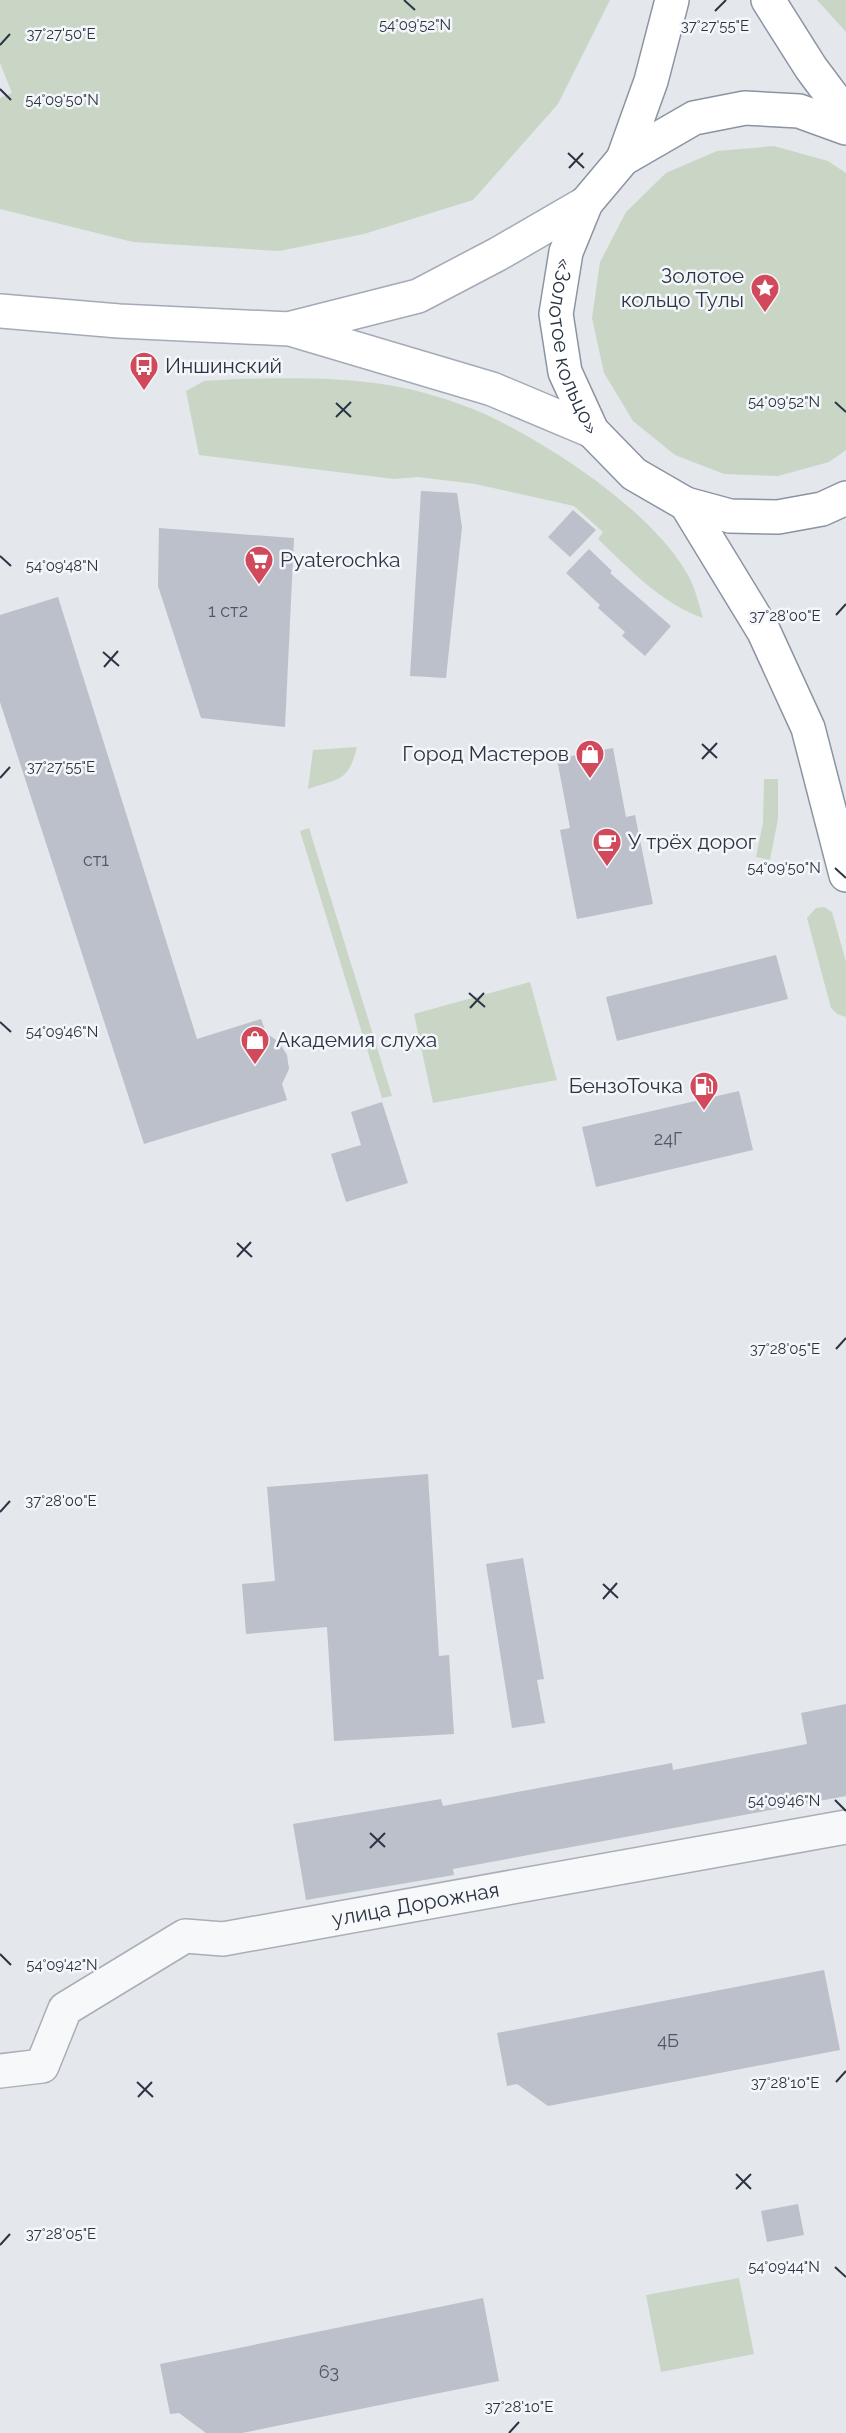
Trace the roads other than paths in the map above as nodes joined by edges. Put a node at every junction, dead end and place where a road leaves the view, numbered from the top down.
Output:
1 (672, 0) edge
2 (768, 0) edge
3 (846, 115) edge
4 (846, 128) edge
5 (623, 159) junction
6 (586, 203) junction
7 (0, 311) edge
8 (290, 329) junction
9 (592, 431) junction
10 (846, 498) edge
11 (686, 504) junction
12 (846, 875) edge
13 (846, 1827) edge
14 (0, 2071) edge

1 - 5 main road, «Золотое кольцо»
2 - 3 main road
4 - 5 main road, «Золотое кольцо»
5 - 6 main road, «Золотое кольцо»
6 - 8 main road
6 - 9 main road, «Золотое кольцо»
7 - 8 main road
8 - 9 main road
9 - 11 main road, «Золотое кольцо»
10 - 11 main road, «Золотое кольцо»
11 - 12 main road, «Золотое кольцо»
13 - 14 street, улица Дорожная

